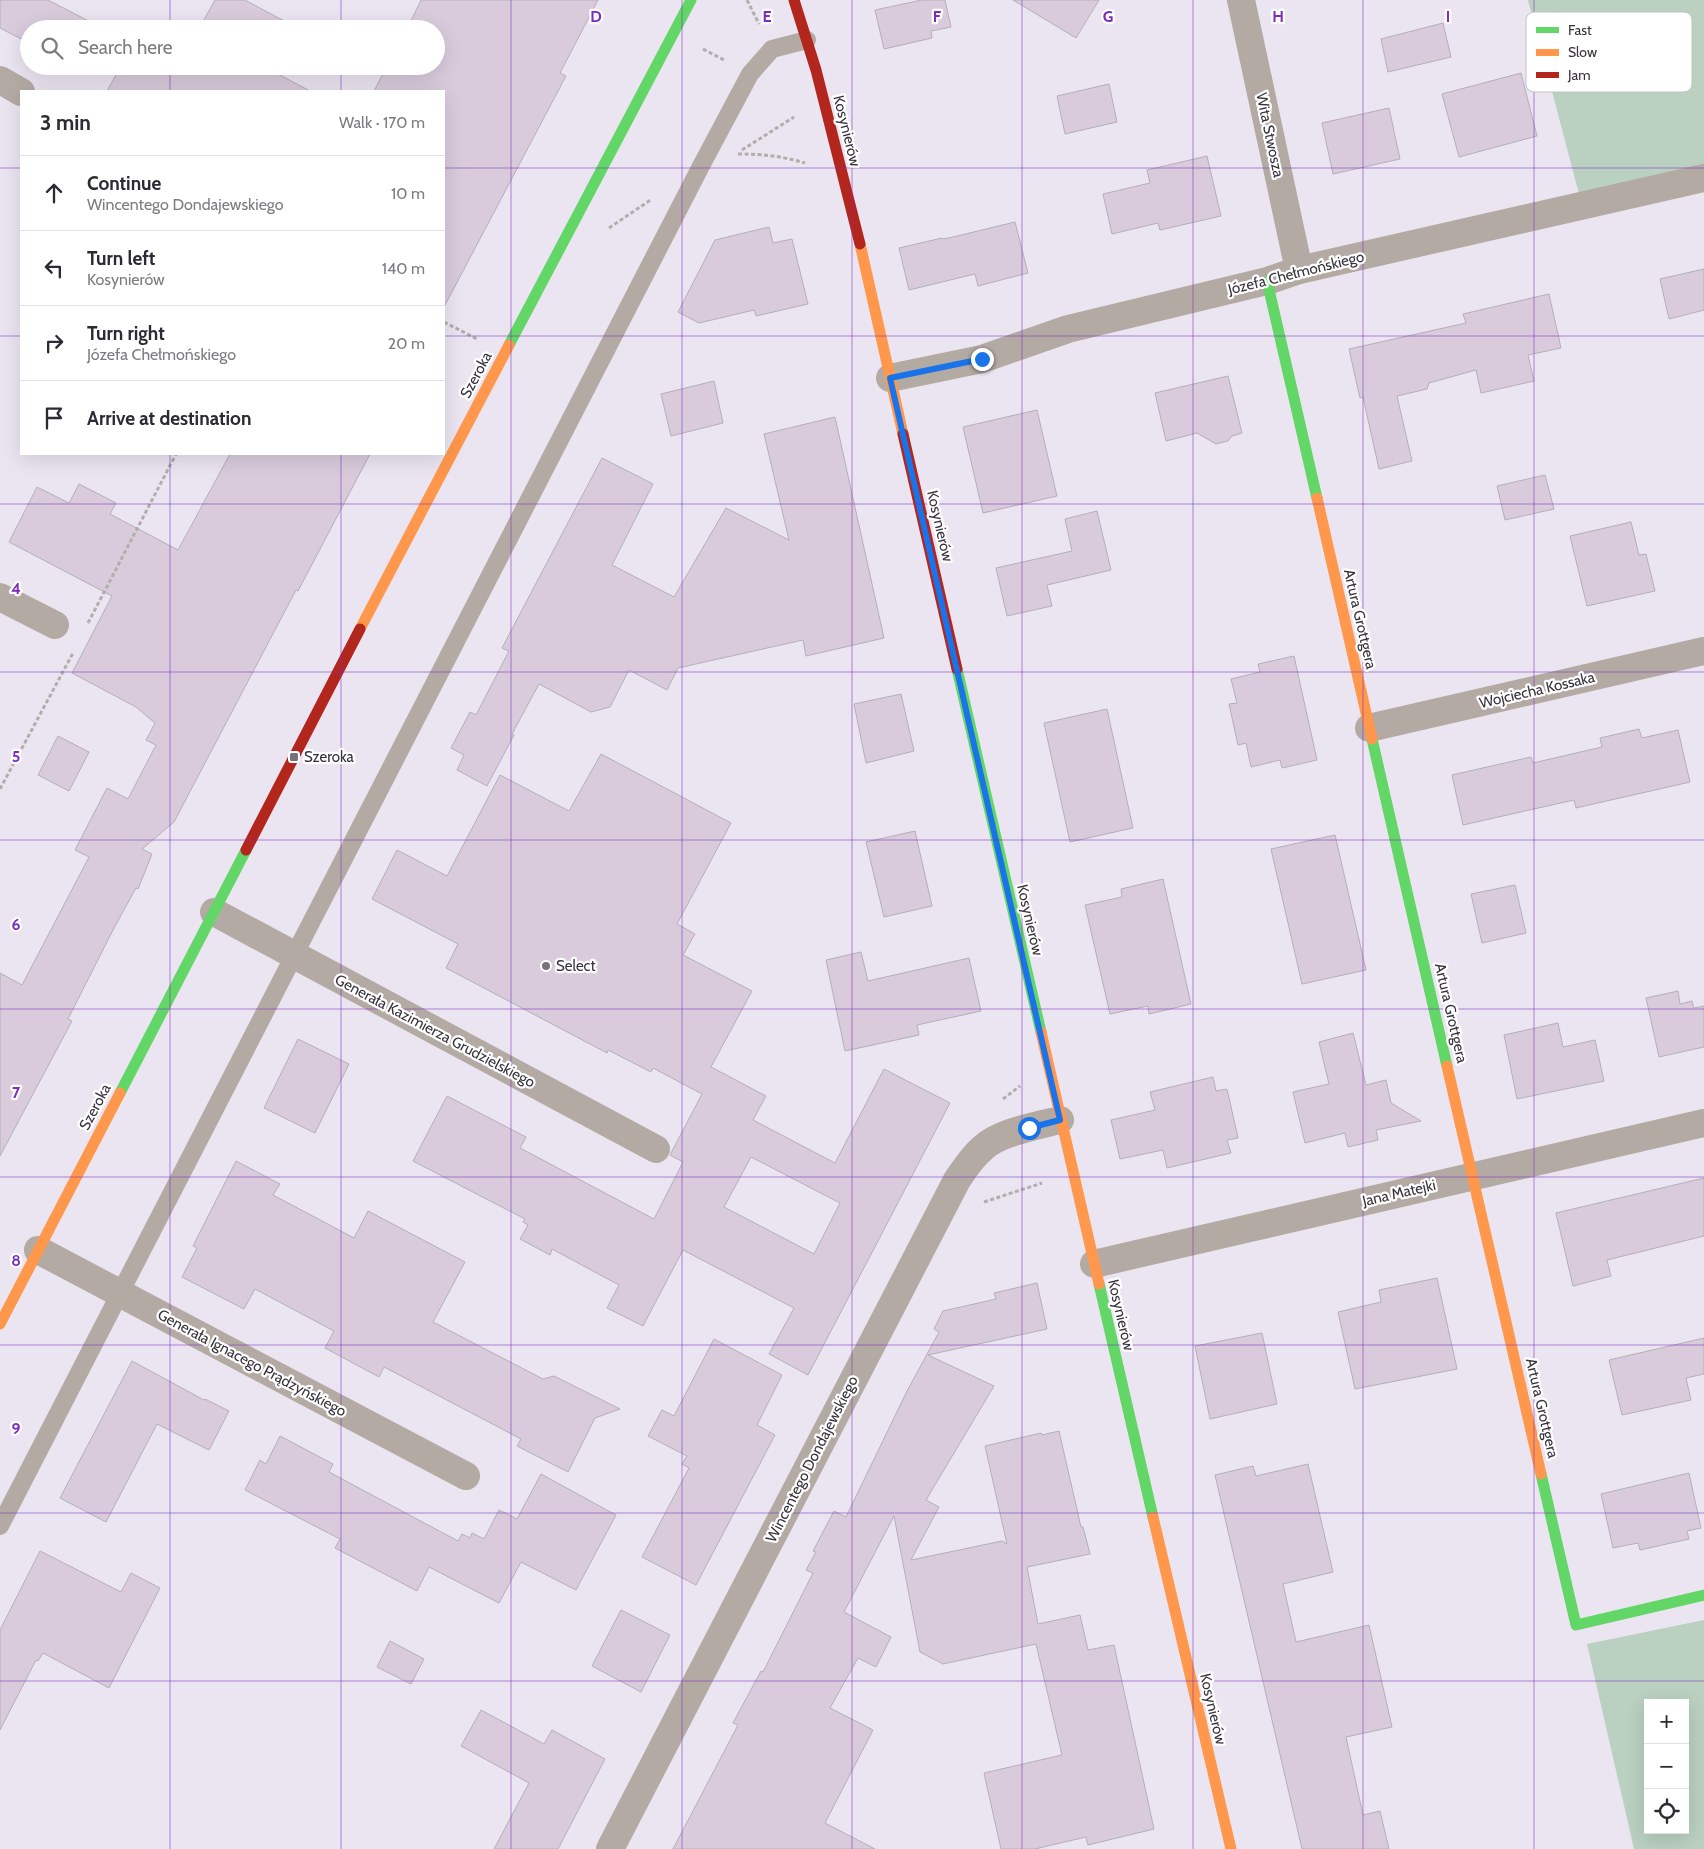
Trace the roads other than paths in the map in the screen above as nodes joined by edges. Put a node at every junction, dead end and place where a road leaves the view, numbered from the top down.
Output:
1 (691, 0) edge
2 (794, 0) edge
3 (1241, 0) edge
4 (807, 40) junction
5 (0, 80) edge
6 (20, 91) edge
7 (1704, 178) edge
8 (1299, 270) junction
9 (1267, 281) junction
10 (890, 378) junction
11 (0, 597) edge
12 (55, 625) dead end
13 (1704, 652) edge
14 (1369, 728) junction
15 (214, 912) junction
16 (294, 955) junction
17 (1060, 1120) junction
18 (1704, 1123) edge
19 (656, 1149) dead end
20 (1474, 1176) junction
21 (38, 1250) junction
22 (1094, 1264) junction
23 (121, 1294) junction
24 (0, 1324) edge
25 (466, 1476) dead end
26 (0, 1526) edge
27 (1704, 1595) edge
28 (610, 1849) edge
29 (1231, 1849) edge

1 - 15 street, Szeroka
2 - 4 street, Kosynierów
3 - 8 street, Wita Stwosza
4 - 10 street, Kosynierów
4 - 16 lane
5 - 6 street
7 - 8 street, Józefa Chełmońskiego
8 - 9 street, Józefa Chełmońskiego
9 - 10 street, Józefa Chełmońskiego
9 - 14 street, Artura Grottgera
10 - 17 street, Kosynierów
11 - 12 street
13 - 14 street, Wojciecha Kossaka
14 - 20 street, Artura Grottgera
15 - 16 street, Generała Kazimierza Grudzielskiego
15 - 21 street, Szeroka
16 - 19 street, Generała Kazimierza Grudzielskiego
16 - 23 lane
17 - 22 street, Kosynierów
17 - 28 street, Wincentego Dondajewskiego
18 - 20 street, Jana Matejki
20 - 22 street, Jana Matejki
20 - 27 street, Artura Grottgera
21 - 23 street, Generała Ignacego Prądzyńskiego
21 - 24 street, Szeroka
22 - 29 street, Kosynierów
23 - 25 street, Generała Ignacego Prądzyńskiego
23 - 26 lane

